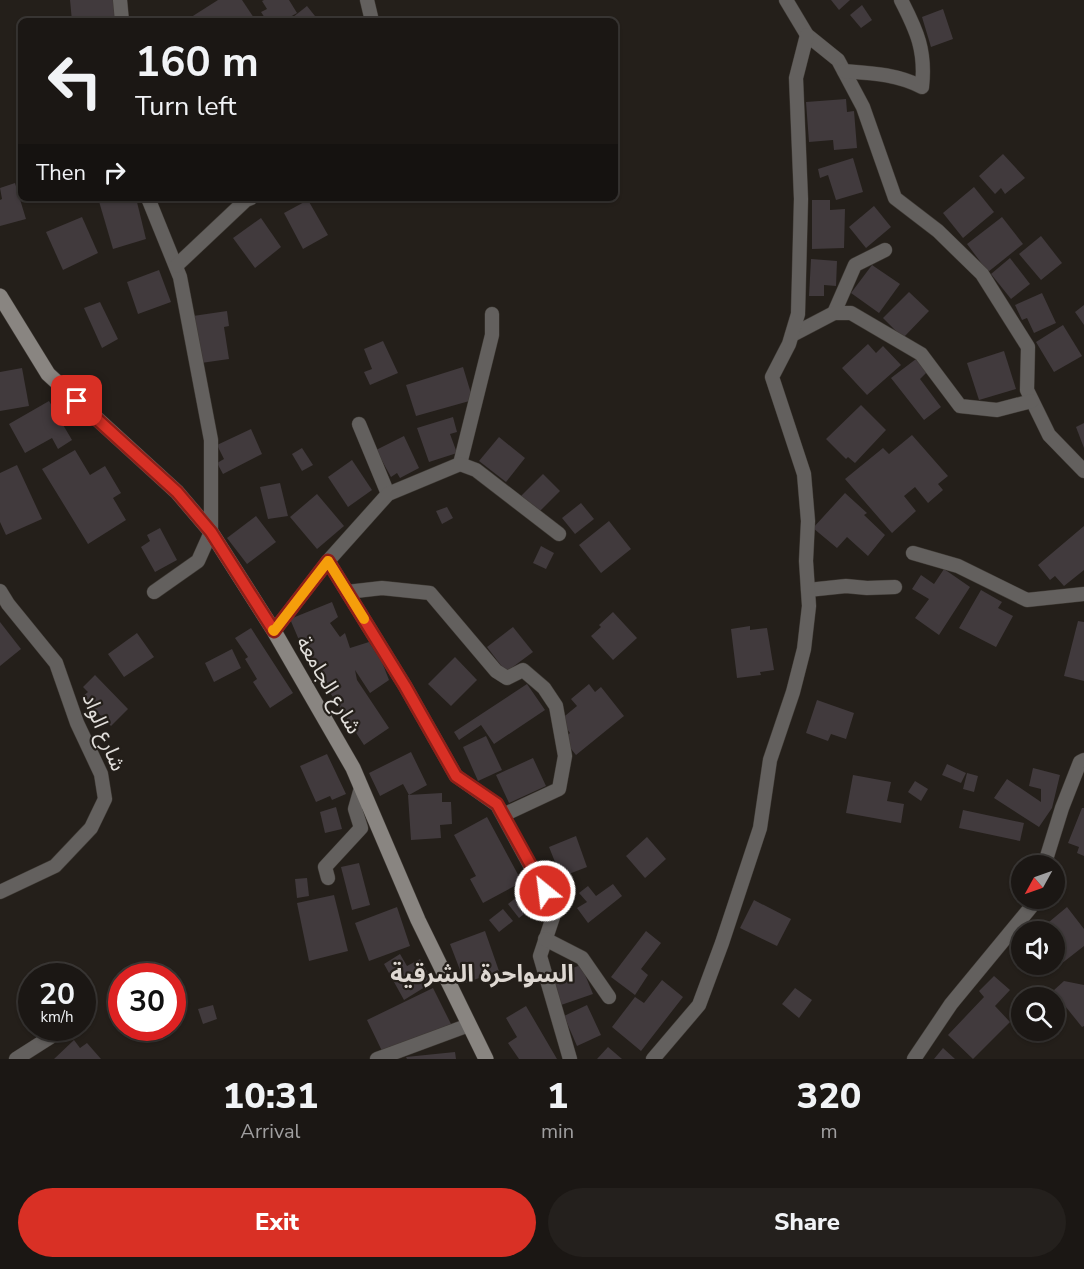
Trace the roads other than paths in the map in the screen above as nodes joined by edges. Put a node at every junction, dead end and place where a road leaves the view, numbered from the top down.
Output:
1 (120, 0) edge
2 (367, 0) edge
3 (786, 0) edge
4 (901, 0) edge
5 (122, 18) edge
6 (371, 18) edge
7 (807, 35) junction
8 (844, 70) junction
9 (149, 201) edge
10 (246, 201) edge
11 (885, 249) dead end
12 (176, 266) junction
13 (0, 296) edge
14 (834, 313) junction
15 (492, 314) dead end
16 (792, 335) junction
17 (1032, 401) junction
18 (358, 424) dead end
19 (460, 464) junction
20 (1084, 471) edge
21 (388, 494) junction
22 (211, 532) junction
23 (559, 534) dead end
24 (913, 553) dead end
25 (328, 561) junction
26 (895, 587) dead end
27 (808, 590) junction
28 (0, 591) edge
29 (154, 592) dead end
30 (347, 592) junction
31 (1084, 594) edge
32 (274, 631) junction
33 (1084, 760) edge
34 (362, 788) junction
35 (503, 815) junction
36 (1048, 855) edge
37 (328, 878) dead end
38 (0, 892) edge
39 (1029, 909) edge
40 (545, 939) junction
41 (609, 997) dead end
42 (470, 1024) junction
43 (44, 1041) edge
44 (16, 1059) edge
45 (377, 1059) edge
46 (486, 1059) edge
47 (570, 1059) edge
48 (653, 1059) edge
49 (914, 1059) edge

1 - 5 street
2 - 6 street
3 - 7 street
4 - 8 street
7 - 8 street
7 - 16 street
8 - 17 street
9 - 12 street
10 - 12 street
11 - 14 street
12 - 22 street
13 - 22 main road, شارع الجامعة
14 - 16 street
14 - 17 street
15 - 19 street
16 - 27 street
17 - 20 street
18 - 21 street
19 - 21 street
19 - 23 street
21 - 25 street
22 - 29 street
22 - 32 main road, شارع الجامعة
24 - 31 street
25 - 30 street
25 - 32 street
26 - 27 street
27 - 48 street
28 - 38 street, شارع الواد
30 - 35 street
30 - 35 street
32 - 34 main road, شارع الجامعة
33 - 36 street
34 - 37 street
34 - 42 main road, شارع الجامعة
35 - 40 street
39 - 49 street
40 - 41 street
40 - 47 street
42 - 45 street
42 - 46 main road, شارع الجامعة
43 - 44 street

